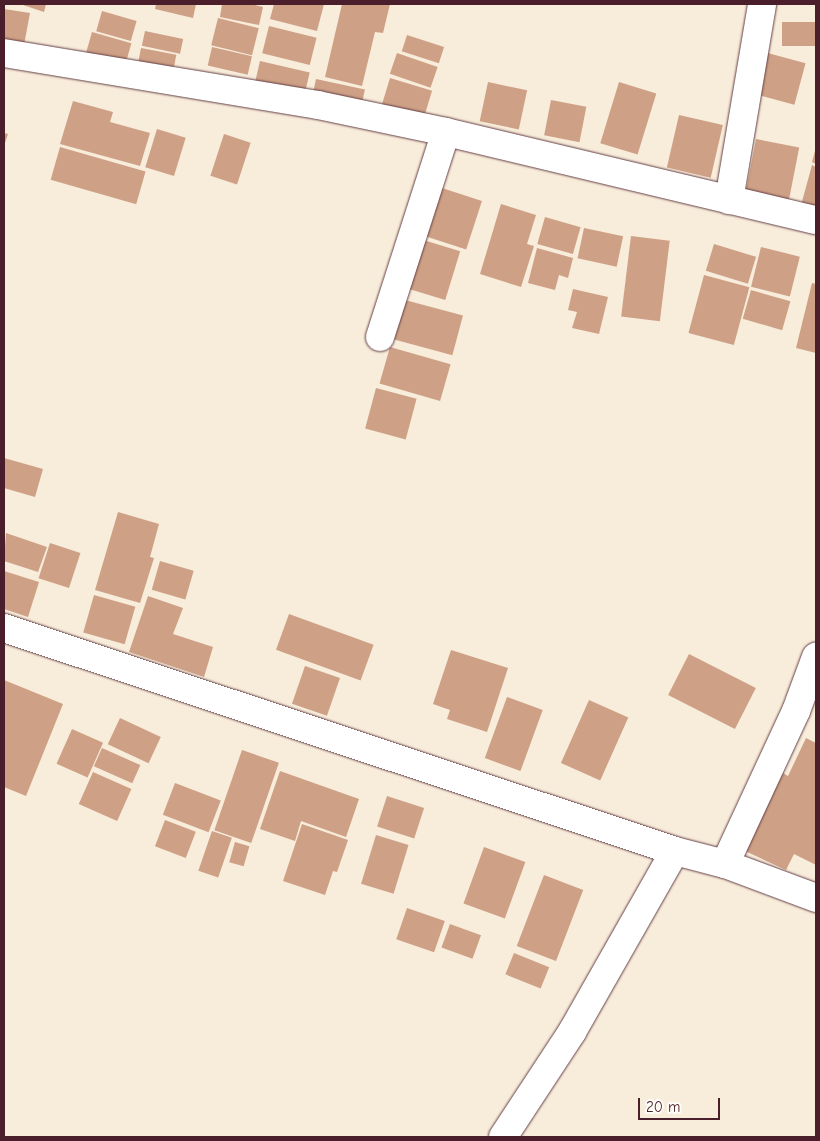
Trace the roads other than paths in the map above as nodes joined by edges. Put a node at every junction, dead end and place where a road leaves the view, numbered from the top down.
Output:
1 (762, 4) edge
2 (4, 53) edge
3 (446, 132) junction
4 (729, 200) junction
5 (816, 220) edge
6 (380, 337) dead end
7 (4, 628) edge
8 (816, 657) edge
9 (806, 715) edge
10 (675, 851) junction
11 (725, 864) junction
12 (816, 898) edge
13 (503, 1137) edge

1 - 4 street
2 - 3 street
3 - 4 street
3 - 6 street
4 - 5 street
7 - 10 street
8 - 9 street
9 - 11 street
10 - 11 street
10 - 13 street
11 - 12 street

